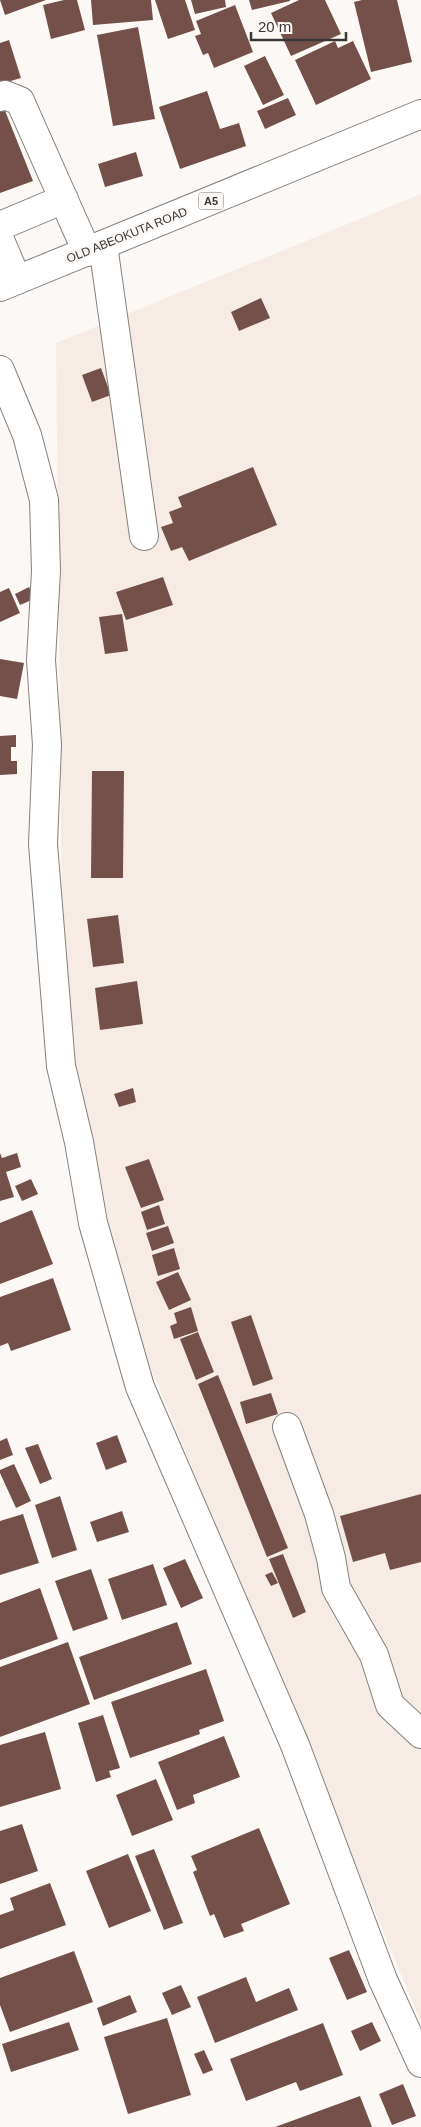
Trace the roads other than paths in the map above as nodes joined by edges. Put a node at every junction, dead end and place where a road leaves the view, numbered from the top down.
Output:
1 (0, 97) edge
2 (421, 114) edge
3 (64, 199) junction
4 (0, 226) edge
5 (0, 240) edge
6 (95, 248) junction
7 (9, 284) edge
8 (0, 370) edge
9 (144, 536) dead end
10 (287, 1426) dead end
11 (421, 1734) edge
12 (421, 2063) edge

1 - 3 main road
2 - 6 main road, OLD ABEOKUTA ROAD / A5
3 - 4 main road
3 - 6 main road
5 - 7 main road
6 - 7 main road, OLD ABEOKUTA ROAD / A5
6 - 9 main road
8 - 12 main road
10 - 11 main road

